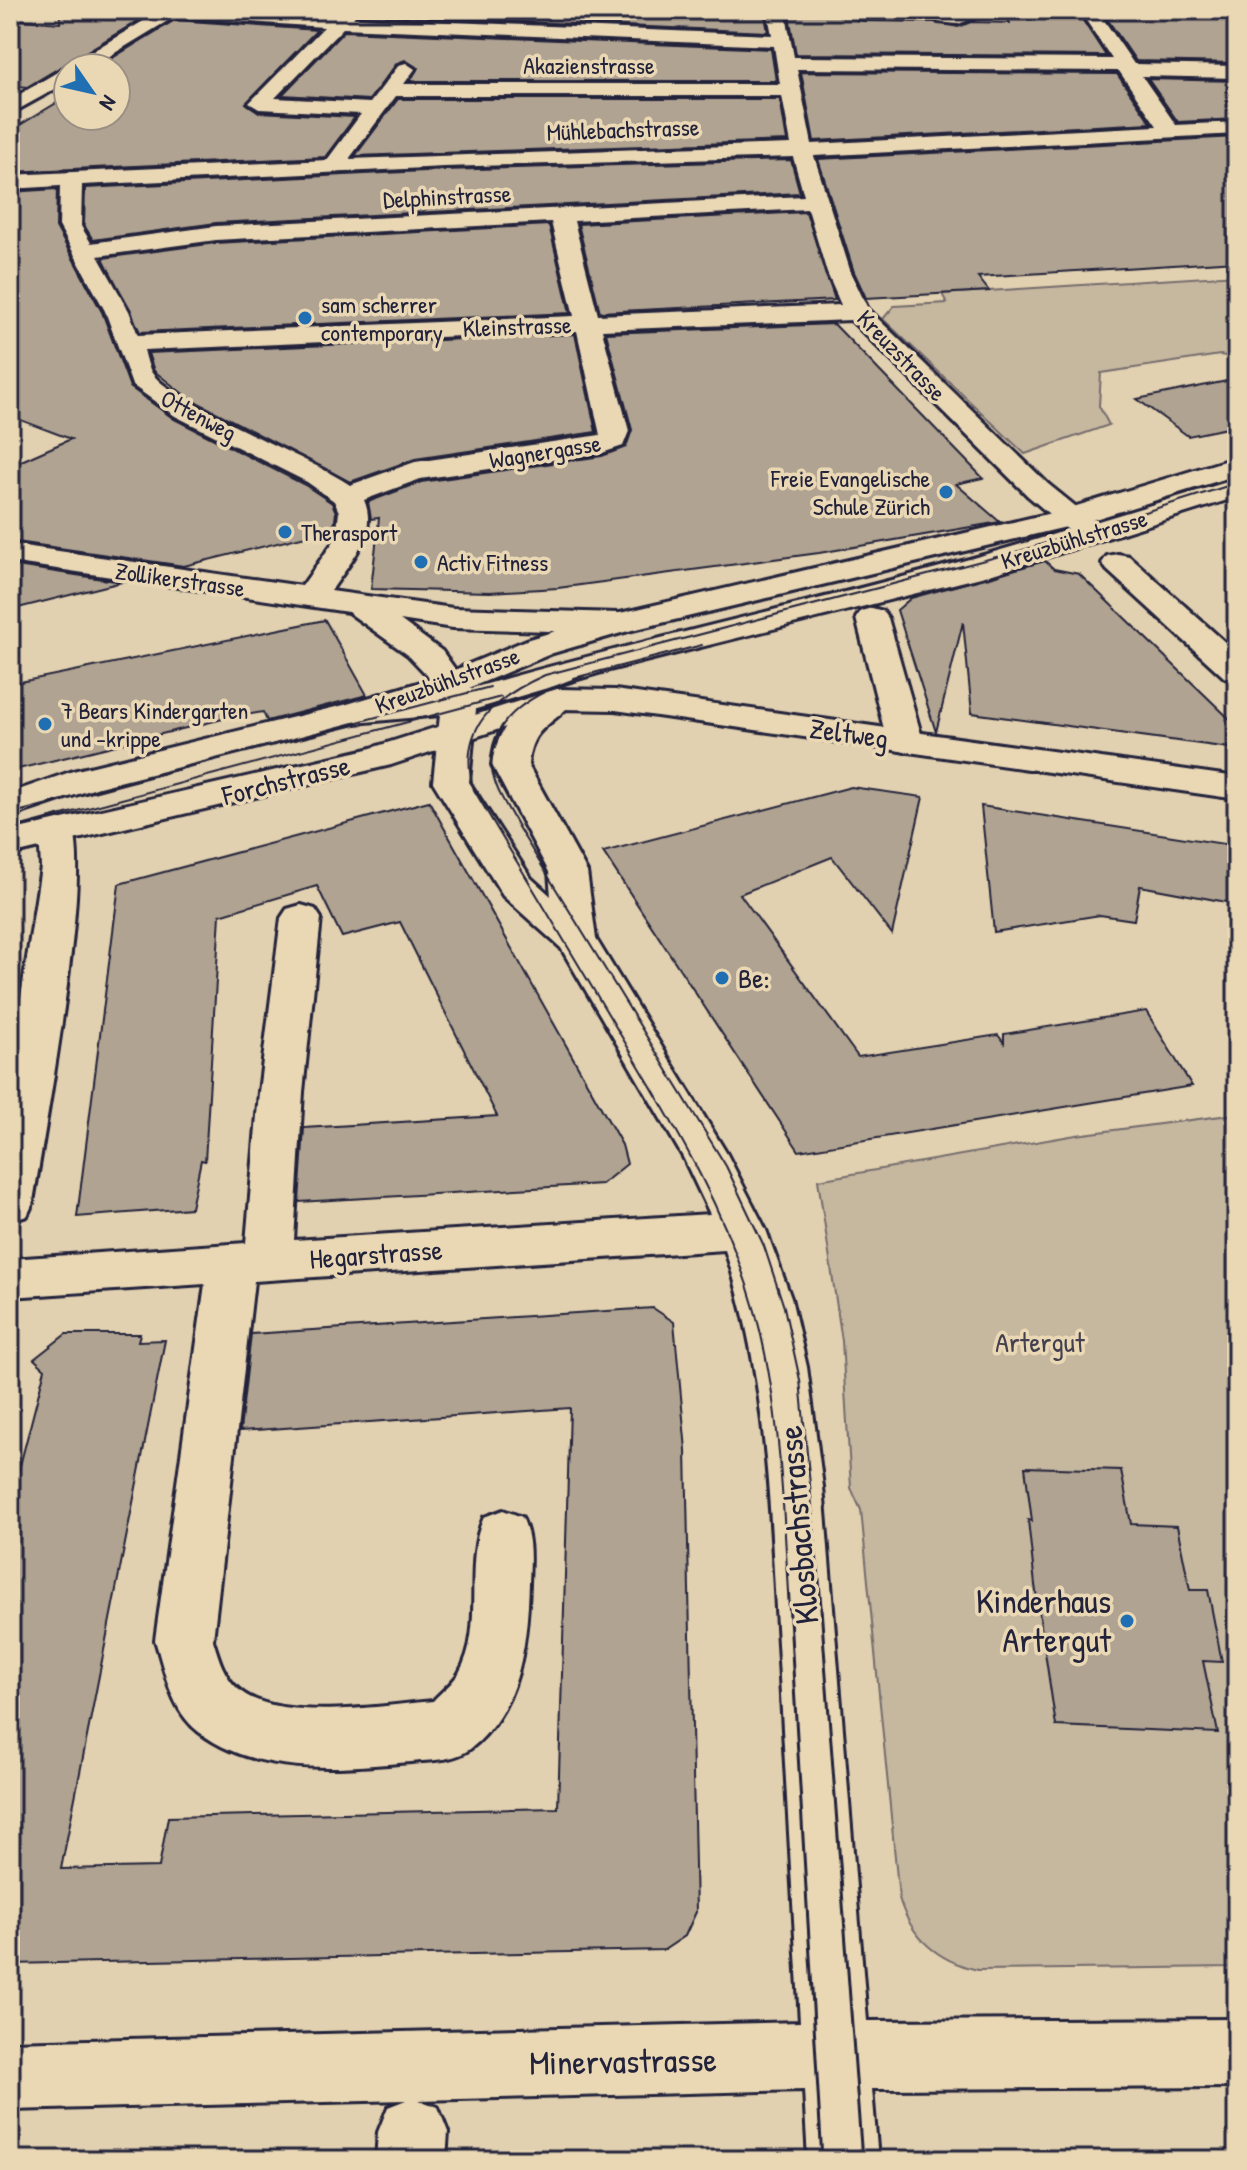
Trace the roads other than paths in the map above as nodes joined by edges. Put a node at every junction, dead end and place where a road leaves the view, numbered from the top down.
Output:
1 (457, 10) edge
2 (776, 10) edge
3 (978, 10) edge
4 (1088, 10) edge
5 (173, 11) edge
6 (871, 11) edge
7 (942, 14) edge
8 (345, 16) edge
9 (433, 38) junction
10 (781, 41) junction
11 (104, 52) edge
12 (785, 63) junction
13 (1127, 68) junction
14 (1237, 72) edge
15 (52, 83) edge
16 (388, 90) junction
17 (791, 90) junction
18 (10, 108) edge
19 (374, 109) junction
20 (1237, 128) edge
21 (1171, 132) junction
22 (803, 149) junction
23 (336, 168) junction
24 (71, 180) junction
25 (10, 182) edge
26 (816, 198) junction
27 (632, 201) dead end
28 (561, 216) junction
29 (82, 251) junction
30 (857, 312) junction
31 (588, 324) junction
32 (130, 344) junction
33 (1237, 466) edge
34 (1237, 488) edge
35 (347, 496) junction
36 (1080, 526) junction
37 (10, 553) edge
38 (1118, 563) dead end
39 (311, 597) junction
40 (351, 603) junction
41 (872, 618) dead end
42 (619, 623) junction
43 (1237, 671) edge
44 (526, 700) junction
45 (455, 706) junction
46 (355, 713) joint
47 (905, 741) junction
48 (1237, 788) edge
49 (10, 806) edge
50 (58, 833) junction
51 (10, 843) edge
52 (301, 918) dead end
53 (576, 939) junction
54 (27, 998) edge
55 (10, 1203) edge
56 (742, 1230) junction
57 (251, 1262) junction
58 (10, 1278) edge
59 (503, 1535) dead end
60 (1237, 2053) edge
61 (837, 2055) junction
62 (10, 2076) edge
63 (843, 2160) edge

1 - 9 street
2 - 10 street, Kreuzstrasse
3 - 7 street
4 - 13 street
5 - 8 street
5 - 11 street
6 - 7 street
8 - 9 street
8 - 19 street
9 - 10 street
9 - 16 street
10 - 12 street, Kreuzstrasse
12 - 13 street
12 - 17 street, Kreuzstrasse
13 - 14 street
13 - 21 street
15 - 18 street
16 - 17 street, Akazienstrasse
16 - 19 street
17 - 22 street, Kreuzstrasse
19 - 23 street
20 - 21 street, Mühlebachstrasse
21 - 22 street, Mühlebachstrasse
22 - 23 street, Mühlebachstrasse
22 - 26 street, Kreuzstrasse
23 - 24 street, Mühlebachstrasse
24 - 25 street, Mühlebachstrasse
24 - 29 street, Ottenweg
26 - 27 street
26 - 28 street, Delphinstrasse
26 - 30 street, Kreuzstrasse
28 - 29 street, Delphinstrasse
28 - 31 street, Wagnergasse
29 - 32 street, Ottenweg
30 - 31 street, Kleinstrasse
30 - 36 street, Kreuzstrasse
31 - 32 street, Kleinstrasse
31 - 35 street, Wagnergasse
32 - 35 street, Ottenweg
33 - 36 street, Kreuzbühlstrasse
34 - 36 street, Kreuzbühlstrasse
35 - 39 street
36 - 42 street, Kreuzbühlstrasse
36 - 44 street, Kreuzbühlstrasse
37 - 39 street, Zollikerstrasse
38 - 43 street
39 - 40 street, Zollikerstrasse
40 - 42 street, Zollikerstrasse
40 - 45 street, Zollikerstrasse
41 - 47 street
42 - 45 street, Kreuzbühlstrasse
44 - 45 street, Forchstrasse
44 - 45 street, Kreuzbühlstrasse
44 - 47 street, Zeltweg
44 - 53 street, Klosbachstrasse
44 - 53 street
45 - 46 street, Kreuzbühlstrasse
45 - 50 street, Forchstrasse
45 - 53 street, Klosbachstrasse
46 - 49 street, Forchstrasse
47 - 48 street, Zeltweg
50 - 51 street, Forchstrasse
50 - 54 street
52 - 57 street
53 - 56 street, Klosbachstrasse
54 - 55 street
56 - 57 street, Hegarstrasse
56 - 61 street, Klosbachstrasse
57 - 58 street, Hegarstrasse
57 - 59 street
60 - 61 street, Minervastrasse
61 - 62 street, Minervastrasse
61 - 63 street, Klosbachstrasse

